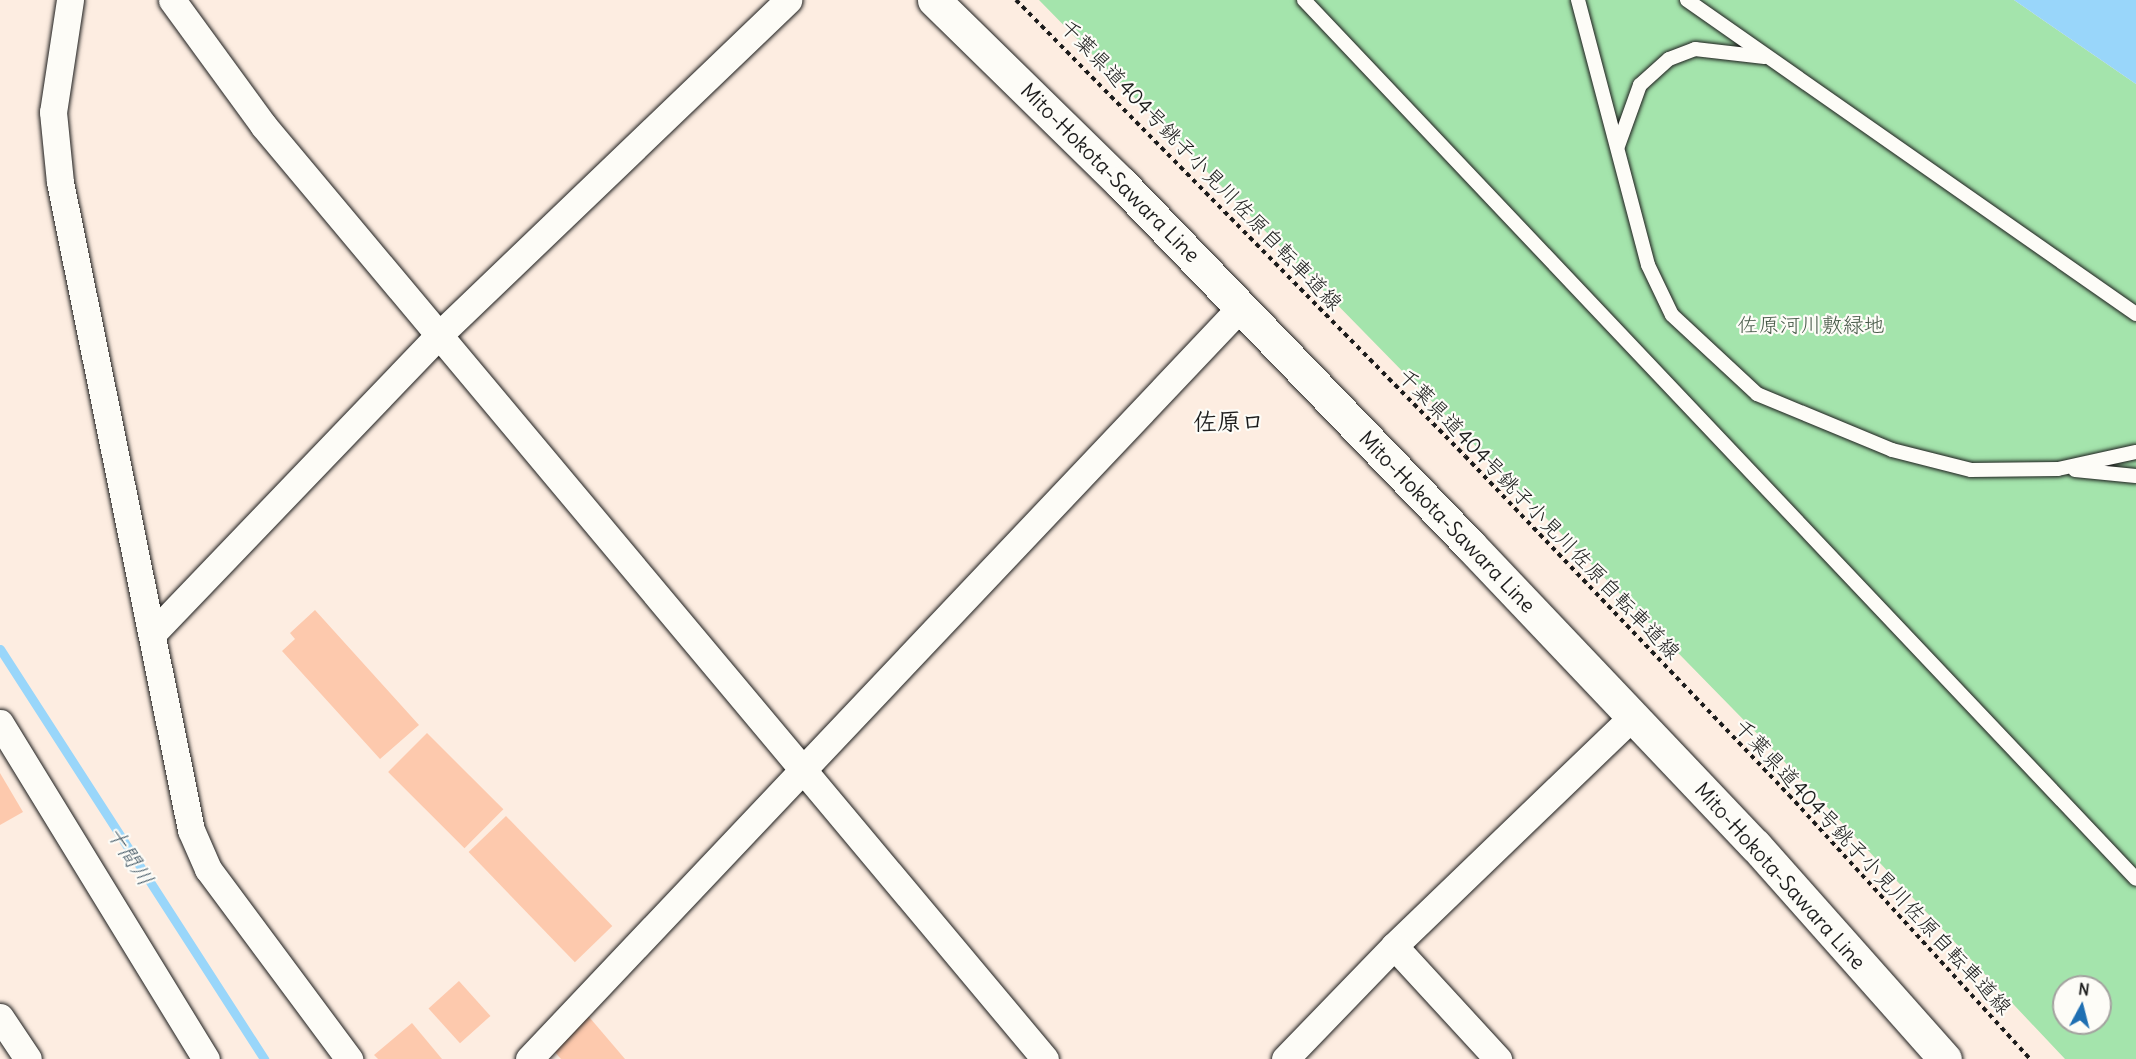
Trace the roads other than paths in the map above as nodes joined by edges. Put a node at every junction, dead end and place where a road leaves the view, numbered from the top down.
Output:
1 (70, 0) edge
2 (172, 0) edge
3 (788, 0) edge
4 (934, 0) edge
5 (1304, 0) edge
6 (1578, 0) edge
7 (1687, 0) edge
8 (1769, 57) junction
9 (1618, 148) junction
10 (1241, 307) junction
11 (2136, 314) edge
12 (439, 335) junction
13 (2136, 452) edge
14 (2058, 469) junction
15 (2136, 476) edge
16 (155, 630) junction
17 (1632, 717) junction
18 (0, 723) edge
19 (801, 771) junction
20 (2136, 879) edge
21 (1394, 946) junction
22 (0, 1017) edge
23 (27, 1059) edge
24 (206, 1059) edge
25 (349, 1059) edge
26 (529, 1059) edge
27 (1045, 1059) edge
28 (1285, 1059) edge
29 (1498, 1059) edge
30 (1945, 1059) edge

1 - 16 street
2 - 12 street
3 - 12 street
4 - 10 main road, Mito-Hokota-Sawara Line
5 - 20 lane
6 - 9 lane
7 - 8 lane
8 - 9 lane
8 - 11 lane
9 - 14 lane
10 - 17 main road, Mito-Hokota-Sawara Line
10 - 19 street
12 - 16 street
12 - 19 street
13 - 14 lane
14 - 15 lane
16 - 25 street
17 - 21 street
17 - 30 main road, Mito-Hokota-Sawara Line
18 - 24 street
19 - 26 street
19 - 27 street
21 - 28 street
21 - 29 street
22 - 23 street

